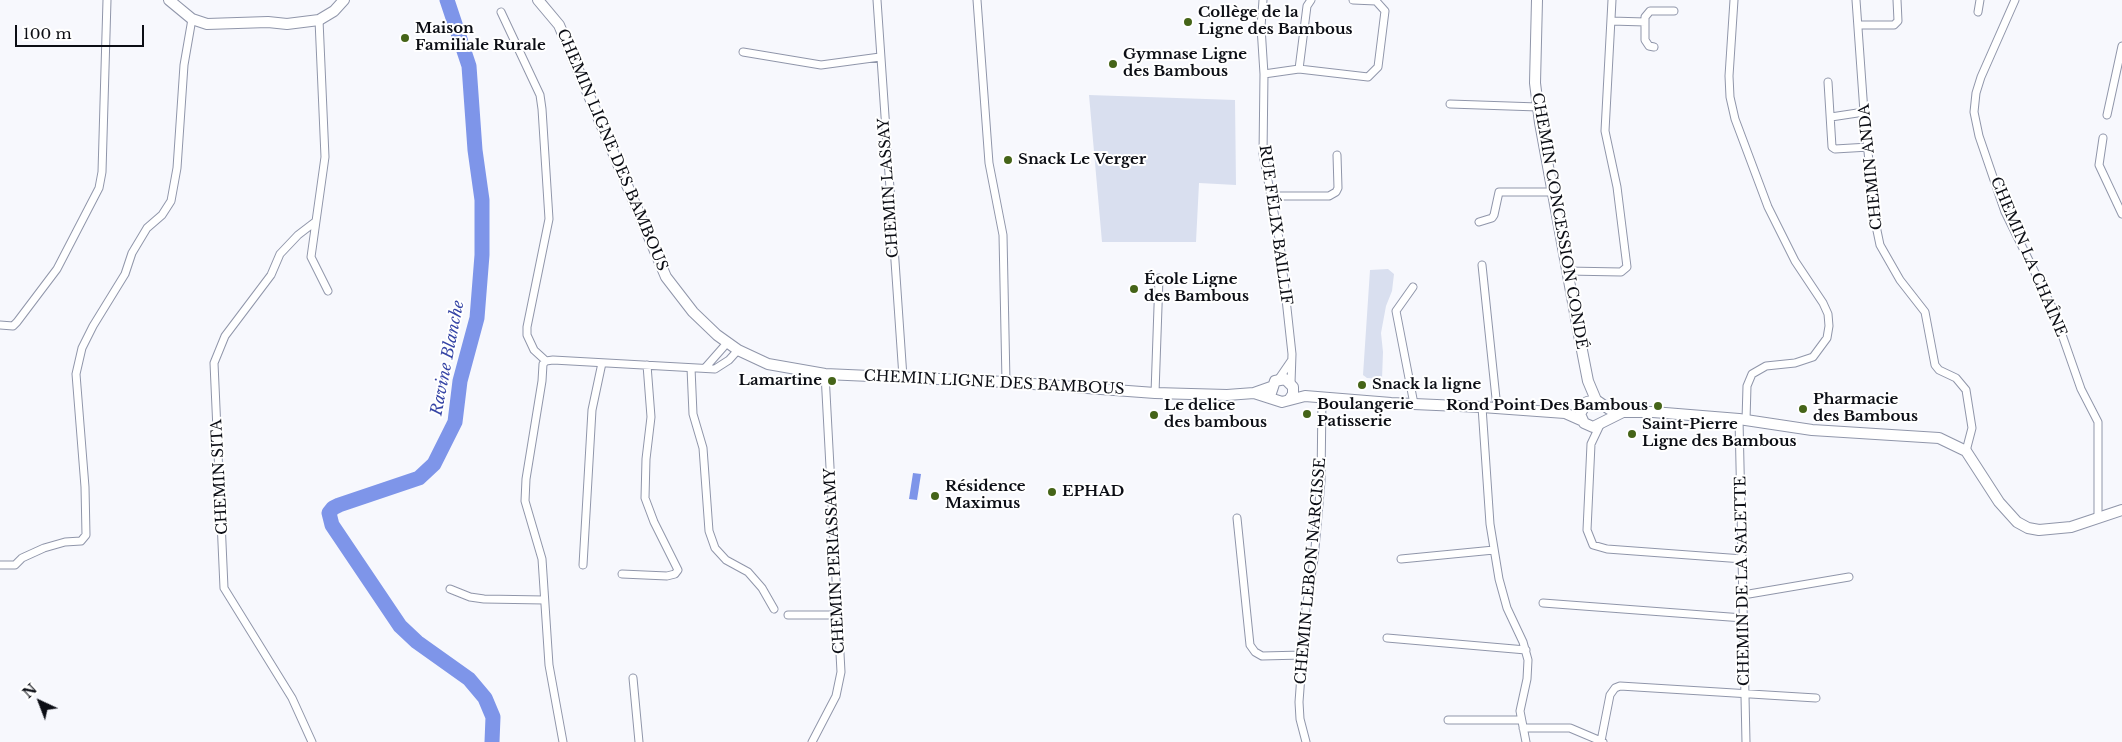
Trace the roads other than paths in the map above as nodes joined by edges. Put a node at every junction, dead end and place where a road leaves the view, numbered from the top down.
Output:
1 (107, 0) edge
2 (169, 0) edge
3 (344, 0) edge
4 (538, 0) edge
5 (877, 0) edge
6 (977, 0) edge
7 (1263, 0) edge
8 (1310, 0) edge
9 (1353, 0) edge
10 (1537, 0) edge
11 (1612, 0) edge
12 (1734, 0) edge
13 (1856, 0) edge
14 (1897, 0) edge
15 (1980, 0) edge
16 (2015, 0) edge
17 (501, 12) dead end
18 (1674, 12) dead end
19 (1978, 12) dead end
20 (192, 19) junction
21 (319, 20) junction
22 (1611, 21) junction
23 (1645, 22) junction
24 (1858, 25) junction
25 (1654, 46) dead end
26 (2122, 46) edge
27 (743, 52) dead end
28 (880, 57) junction
29 (1300, 70) junction
30 (1264, 74) junction
31 (2118, 75) edge
32 (1828, 82) dead end
33 (1450, 104) dead end
34 (1538, 107) junction
35 (1864, 112) junction
36 (2107, 116) dead end
37 (1831, 117) junction
38 (2103, 138) dead end
39 (1869, 146) junction
40 (1337, 156) dead end
41 (1552, 192) junction
42 (1271, 196) junction
43 (2122, 214) edge
44 (315, 222) junction
45 (1479, 222) dead end
46 (1482, 265) dead end
47 (1567, 271) junction
48 (1159, 278) dead end
49 (1413, 287) dead end
50 (328, 291) dead end
51 (0, 325) edge
52 (727, 343) junction
53 (738, 350) junction
54 (550, 360) junction
55 (1291, 360) junction
56 (602, 363) junction
57 (647, 365) junction
58 (690, 368) junction
59 (705, 368) junction
60 (825, 374) junction
61 (903, 377) junction
62 (1006, 382) junction
63 (1275, 384) junction
64 (1292, 385) junction
65 (1156, 393) junction
66 (1254, 393) junction
67 (1305, 396) junction
68 (1322, 399) junction
69 (1276, 400) junction
70 (1289, 400) junction
71 (1592, 403) junction
72 (1414, 404) junction
73 (1482, 406) junction
74 (1497, 408) junction
75 (1622, 412) junction
76 (1565, 414) junction
77 (1743, 420) junction
78 (1584, 422) junction
79 (1602, 423) junction
80 (1592, 444) junction
81 (1966, 451) junction
82 (2122, 510) edge
83 (1237, 518) dead end
84 (2098, 518) junction
85 (1494, 550) junction
86 (1401, 558) dead end
87 (1743, 560) junction
88 (0, 565) edge
89 (582, 565) dead end
90 (622, 574) dead end
91 (1849, 578) dead end
92 (450, 589) dead end
93 (1743, 595) junction
94 (544, 600) junction
95 (1543, 603) dead end
96 (774, 609) dead end
97 (788, 615) dead end
98 (838, 615) junction
99 (1743, 618) junction
100 (1387, 638) dead end
101 (1526, 650) junction
102 (1303, 655) junction
103 (633, 678) dead end
104 (1745, 694) junction
105 (1816, 698) dead end
106 (1448, 720) dead end
107 (1522, 720) junction
108 (1523, 728) junction
109 (312, 742) edge
110 (563, 742) edge
111 (639, 742) edge
112 (812, 742) edge
113 (1306, 742) edge
114 (1526, 742) edge
115 (1602, 742) edge
116 (1746, 742) edge

1 - 51 street
2 - 20 main road
3 - 21 main road
4 - 52 main road, CHEMIN LIGNE DES BAMBOUS
5 - 28 street, CHEMIN LASSAY
6 - 62 street
7 - 30 street, RUE FÉLIX BAILLIF
8 - 29 street
9 - 29 street
10 - 34 main road, CHEMIN CONCESSION CONDÉ
11 - 22 street
12 - 77 street, CHEMIN DE LA SALETTE
13 - 24 street, CHEMIN ANDA
14 - 24 street
15 - 19 street
16 - 84 street, CHEMIN LA CHAÎNE
17 - 54 street
18 - 23 street
20 - 21 main road
20 - 88 street
21 - 44 street
22 - 23 street
22 - 47 street
23 - 25 street
24 - 35 street, CHEMIN ANDA
26 - 31 street
27 - 28 street
28 - 61 street, CHEMIN LASSAY
29 - 30 street
30 - 42 street, RUE FÉLIX BAILLIF
31 - 36 street
32 - 37 street
33 - 34 street
34 - 41 main road, CHEMIN CONCESSION CONDÉ
35 - 37 street
35 - 39 street, CHEMIN ANDA
37 - 39 street
38 - 43 street
39 - 81 street, CHEMIN ANDA
40 - 42 street
41 - 45 street
41 - 47 main road, CHEMIN CONCESSION CONDÉ
42 - 55 street, RUE FÉLIX BAILLIF
44 - 50 street
44 - 109 street, CHEMIN SITA
46 - 74 street
47 - 71 main road, CHEMIN CONCESSION CONDÉ
48 - 65 street
49 - 72 street
52 - 53 main road, CHEMIN LIGNE DES BAMBOUS
52 - 59 street
53 - 59 street
53 - 60 main road, CHEMIN LIGNE DES BAMBOUS
54 - 56 street
54 - 94 street
55 - 63 street
55 - 64 street, RUE FÉLIX BAILLIF
56 - 57 street
56 - 89 street
57 - 58 street
57 - 90 street
58 - 59 street
58 - 96 street
60 - 61 main road, CHEMIN LIGNE DES BAMBOUS
60 - 98 street, CHEMIN PERIASSAMY
61 - 62 main road, CHEMIN LIGNE DES BAMBOUS
62 - 65 main road, CHEMIN LIGNE DES BAMBOUS
63 - 64 main road
63 - 66 main road, CHEMIN LIGNE DES BAMBOUS
63 - 69 main road
64 - 67 main road
64 - 70 main road
65 - 66 main road, CHEMIN LIGNE DES BAMBOUS
66 - 69 main road, CHEMIN LIGNE DES BAMBOUS
67 - 68 main road
67 - 70 main road
68 - 72 main road
68 - 102 street, CHEMIN LEBON NARCISSE
69 - 70 main road
71 - 75 main road
71 - 76 main road
71 - 78 main road
71 - 79 main road
72 - 73 main road
73 - 74 main road
73 - 85 street
74 - 76 main road
75 - 77 main road
75 - 79 main road
76 - 78 main road
77 - 81 main road
77 - 87 street, CHEMIN DE LA SALETTE
78 - 79 main road
78 - 80 street
79 - 80 street
80 - 87 street
81 - 84 main road
82 - 84 main road
83 - 102 street
85 - 86 street
85 - 101 street
87 - 93 street, CHEMIN DE LA SALETTE
91 - 93 street
92 - 94 street
93 - 99 street, CHEMIN DE LA SALETTE
94 - 110 street
95 - 99 street
97 - 98 street
98 - 112 street, CHEMIN PERIASSAMY
99 - 104 street, CHEMIN DE LA SALETTE
100 - 101 street
101 - 107 street
102 - 113 street, CHEMIN LEBON NARCISSE
103 - 111 street
104 - 105 street
104 - 115 street
104 - 116 street, CHEMIN DE LA SALETTE
106 - 107 street
107 - 108 street
108 - 114 street
108 - 115 street

